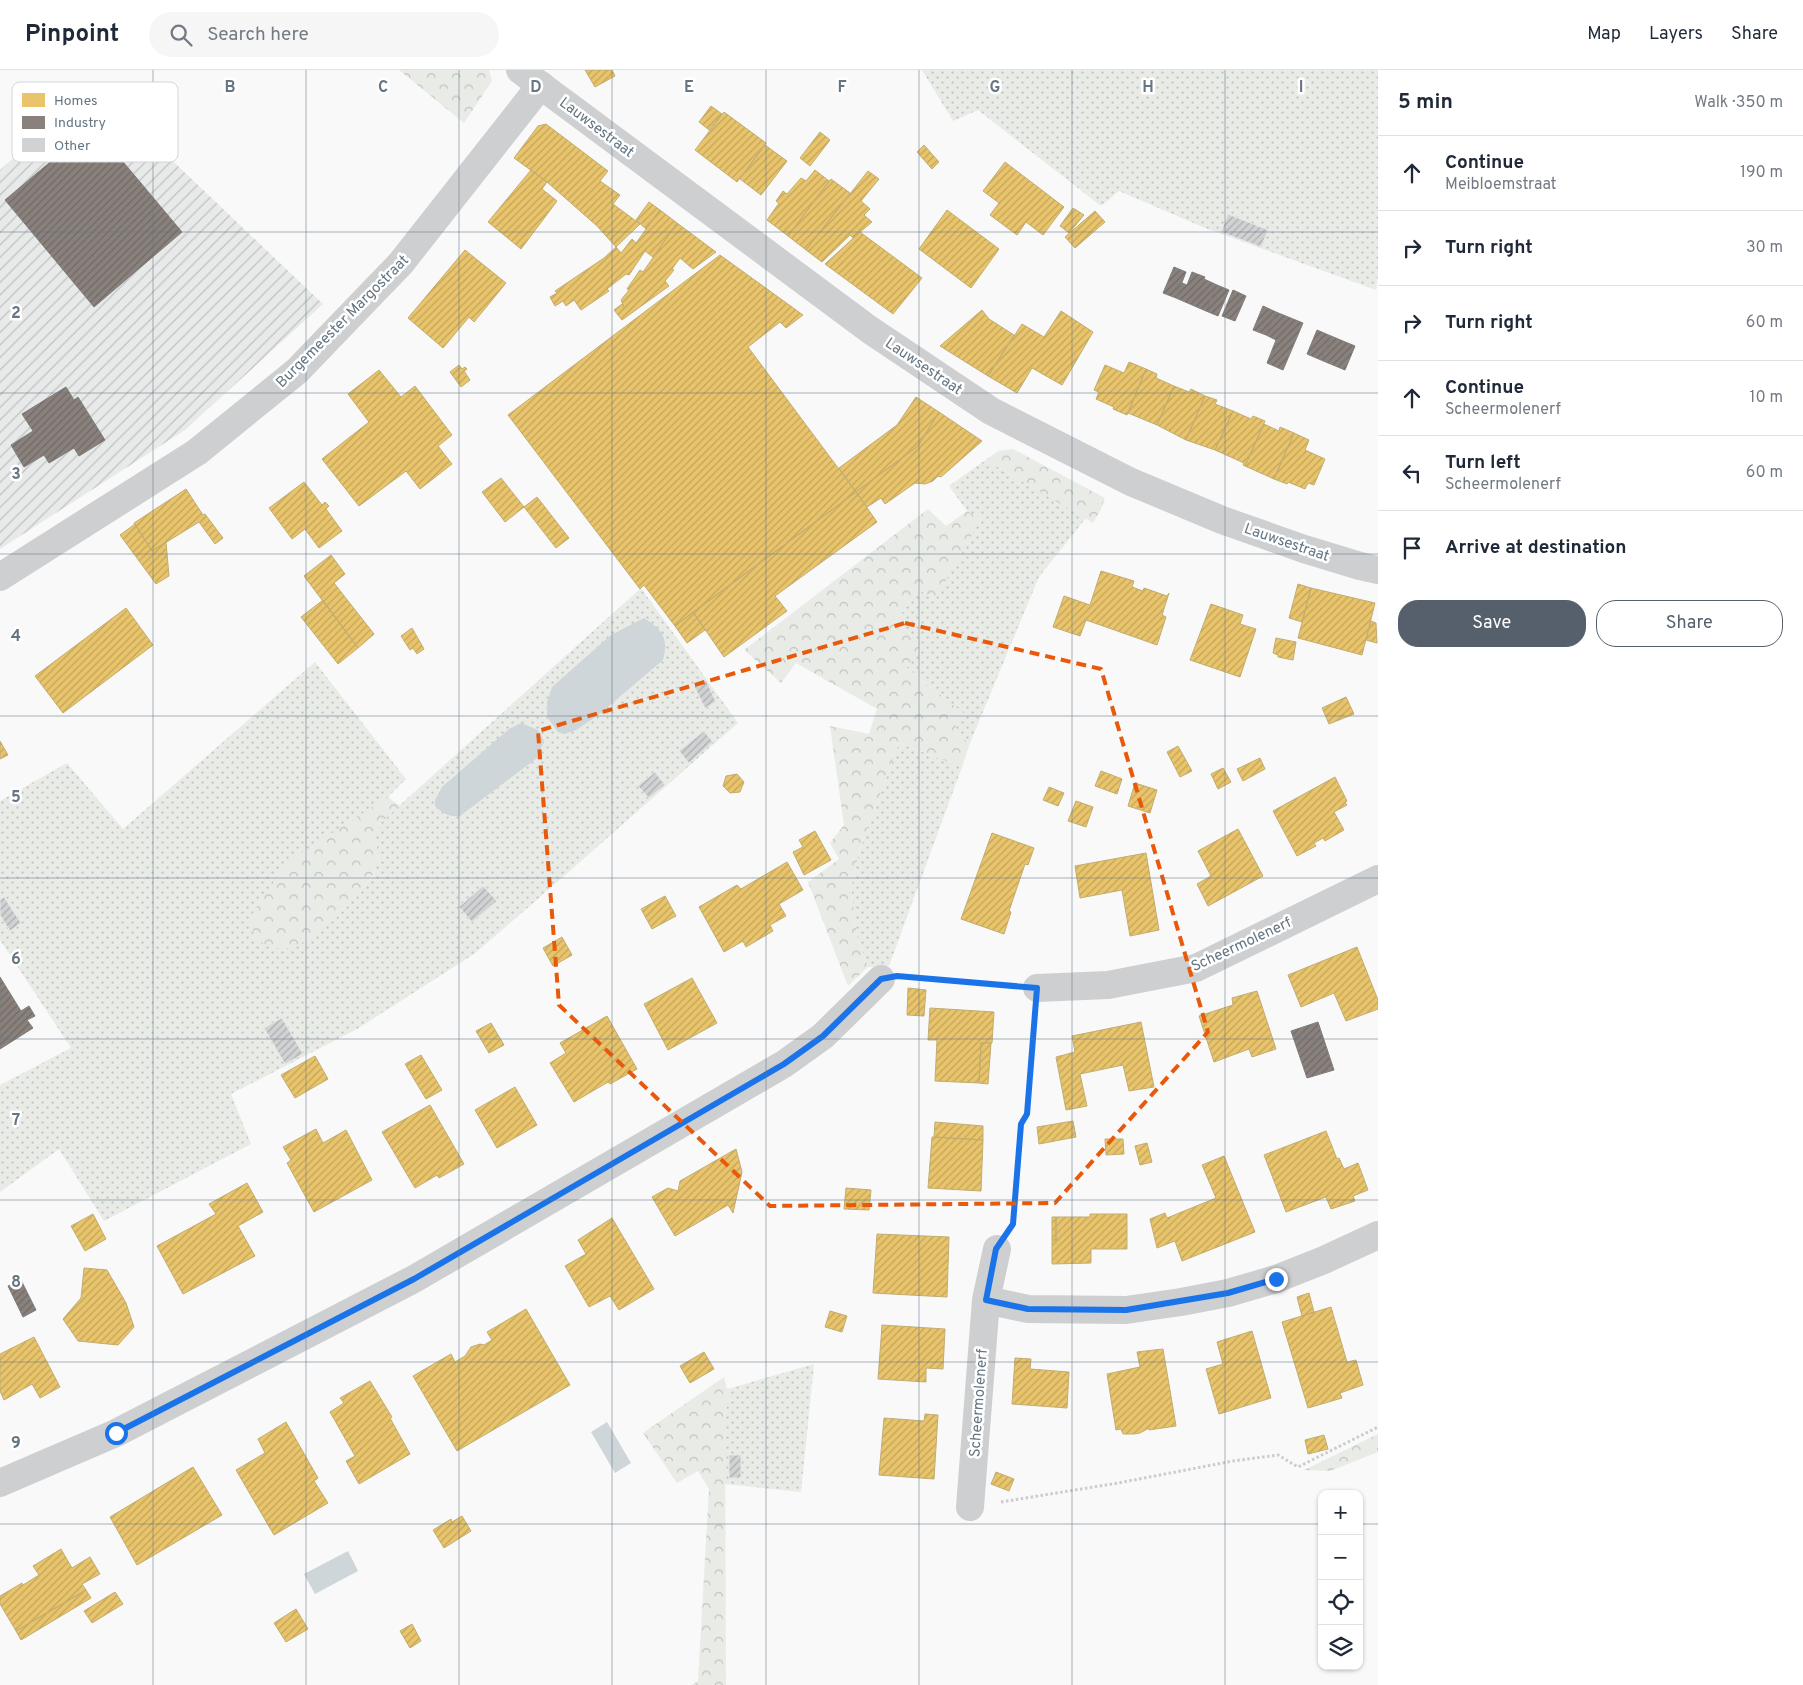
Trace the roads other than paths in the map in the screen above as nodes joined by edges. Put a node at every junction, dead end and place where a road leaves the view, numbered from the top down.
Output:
1 (531, 78) edge
2 (1378, 570) edge
3 (0, 577) edge
4 (1378, 879) edge
5 (881, 979) road end
6 (1037, 988) road end
7 (1378, 1235) edge
8 (996, 1249) road end
9 (986, 1300) junction
10 (0, 1483) edge
11 (970, 1506) road end

1 - 2 street, Lauwsestraat
1 - 3 street, Burgemeester Margostraat
4 - 6 street, Scheermolenerf
5 - 10 street
7 - 9 street
8 - 9 street, Scheermolenerf
9 - 11 street, Scheermolenerf

